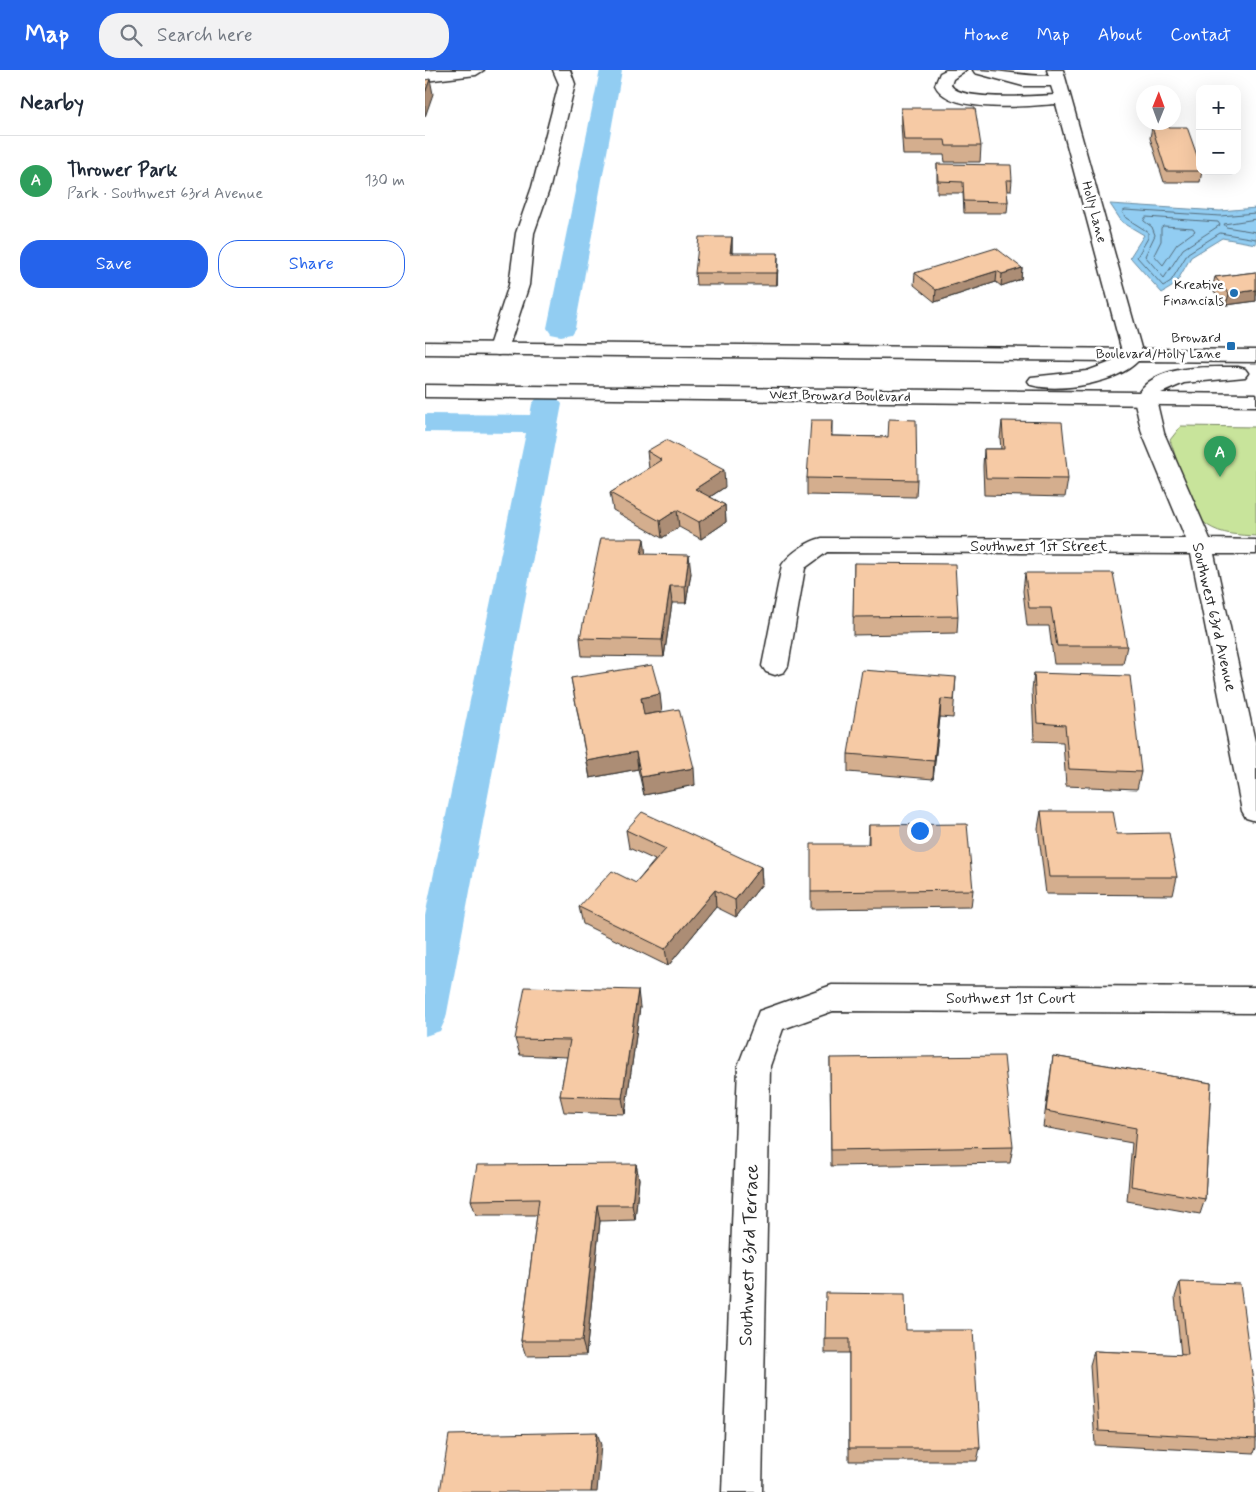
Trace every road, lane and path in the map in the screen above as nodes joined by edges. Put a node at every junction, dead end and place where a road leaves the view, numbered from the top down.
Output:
1 (476, 70) edge
2 (561, 70) edge
3 (958, 70) edge
4 (981, 70) edge
5 (1057, 75) edge
6 (425, 76) edge
7 (1063, 99) junction
8 (425, 348) edge
9 (498, 349) junction
10 (1133, 355) junction
11 (1256, 356) edge
12 (1256, 372) edge
13 (425, 391) edge
14 (749, 395) junction
15 (1145, 399) junction
16 (1256, 400) edge
17 (1201, 547) junction
18 (1256, 547) edge
19 (775, 666) dead end
20 (1256, 811) edge
21 (1256, 1000) edge
22 (770, 1020) joint
23 (742, 1492) edge

1 - 6 street
2 - 9 street
3 - 7 street
4 - 5 street
5 - 7 street, Holly Lane
7 - 10 street, Holly Lane
8 - 9 street
9 - 10 street
10 - 11 street
10 - 14 street
12 - 15 street
13 - 14 street, West Broward Boulevard
14 - 15 street, West Broward Boulevard
15 - 16 street, West Broward Boulevard
15 - 17 street, Southwest 63rd Avenue
17 - 18 street, Southwest 1st Street
17 - 19 street, Southwest 1st Street
17 - 20 street, Southwest 63rd Avenue
21 - 22 street, Southwest 1st Court
22 - 23 street, Southwest 63rd Terrace

